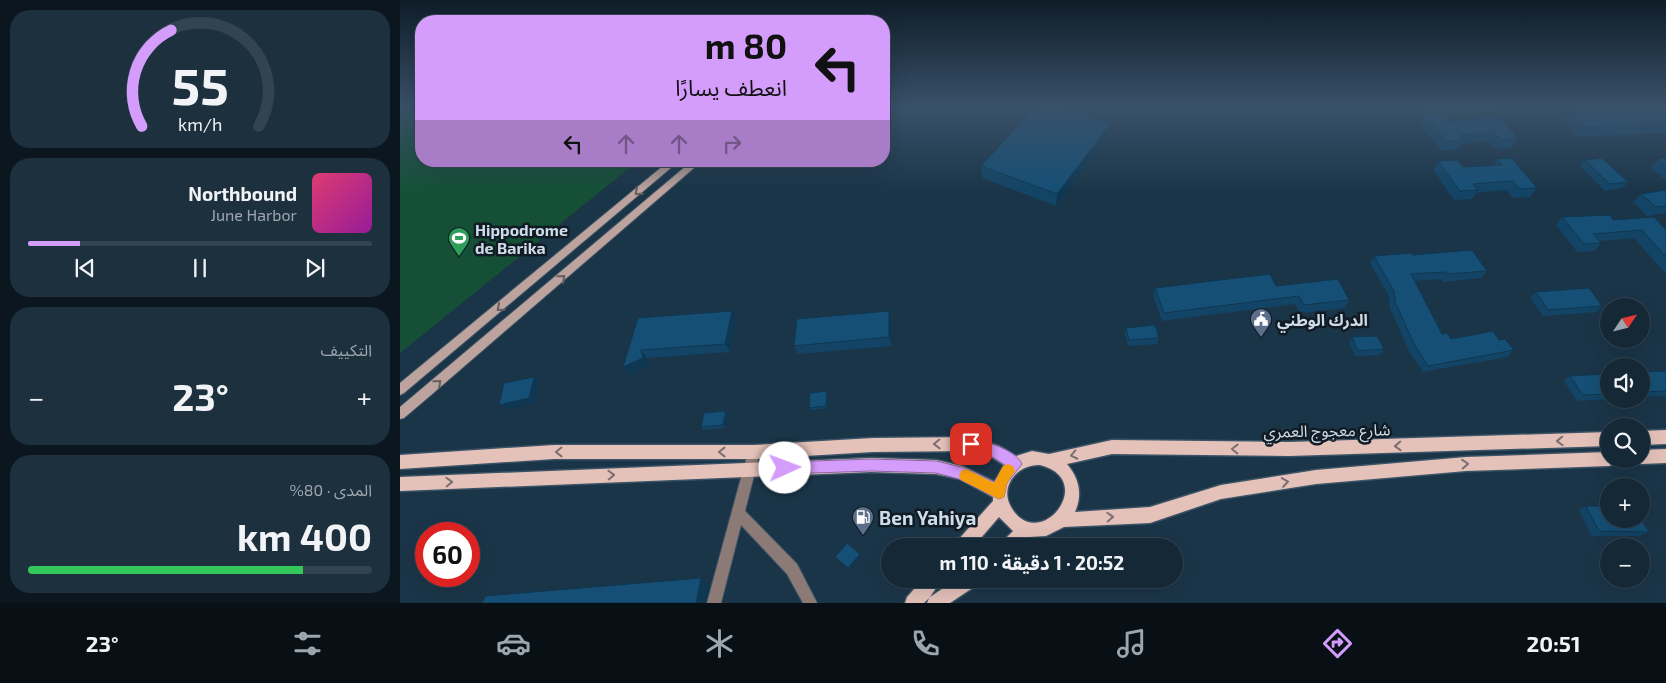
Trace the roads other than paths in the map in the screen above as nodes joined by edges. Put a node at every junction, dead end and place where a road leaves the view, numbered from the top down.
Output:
1 (669, 167) edge
2 (691, 167) edge
3 (400, 390) edge
4 (400, 414) edge
5 (1666, 437) edge
6 (1650, 438) edge
7 (1600, 439) edge
8 (754, 452) junction
9 (1666, 456) edge
10 (1650, 457) edge
11 (1600, 458) edge
12 (1048, 461) junction
13 (400, 462) edge
14 (1015, 464) junction
15 (750, 469) junction
16 (400, 484) edge
17 (999, 498) junction
18 (739, 514) junction
19 (1061, 520) junction
20 (1026, 528) junction
21 (970, 538) edge
22 (1017, 538) edge
23 (926, 588) edge
24 (958, 588) edge
25 (714, 603) edge
26 (810, 603) edge
27 (913, 603) edge
28 (935, 603) edge

1 -> 3 street
4 -> 2 street
5 - 6 main road
7 -> 12 main road, شارع معجوج العمري
8 -> 13 main road
14 -> 8 main road
8 - 15 street
9 - 10 main road
19 -> 11 main road
12 - 14 main road
12 - 19 main road
14 - 17 main road
16 -> 15 main road
15 - 17 main road
15 - 18 street
17 - 20 main road
17 - 21 main road
18 - 25 street
18 - 26 street
19 - 20 main road
20 - 22 main road
23 - 27 main road
24 - 28 main road

